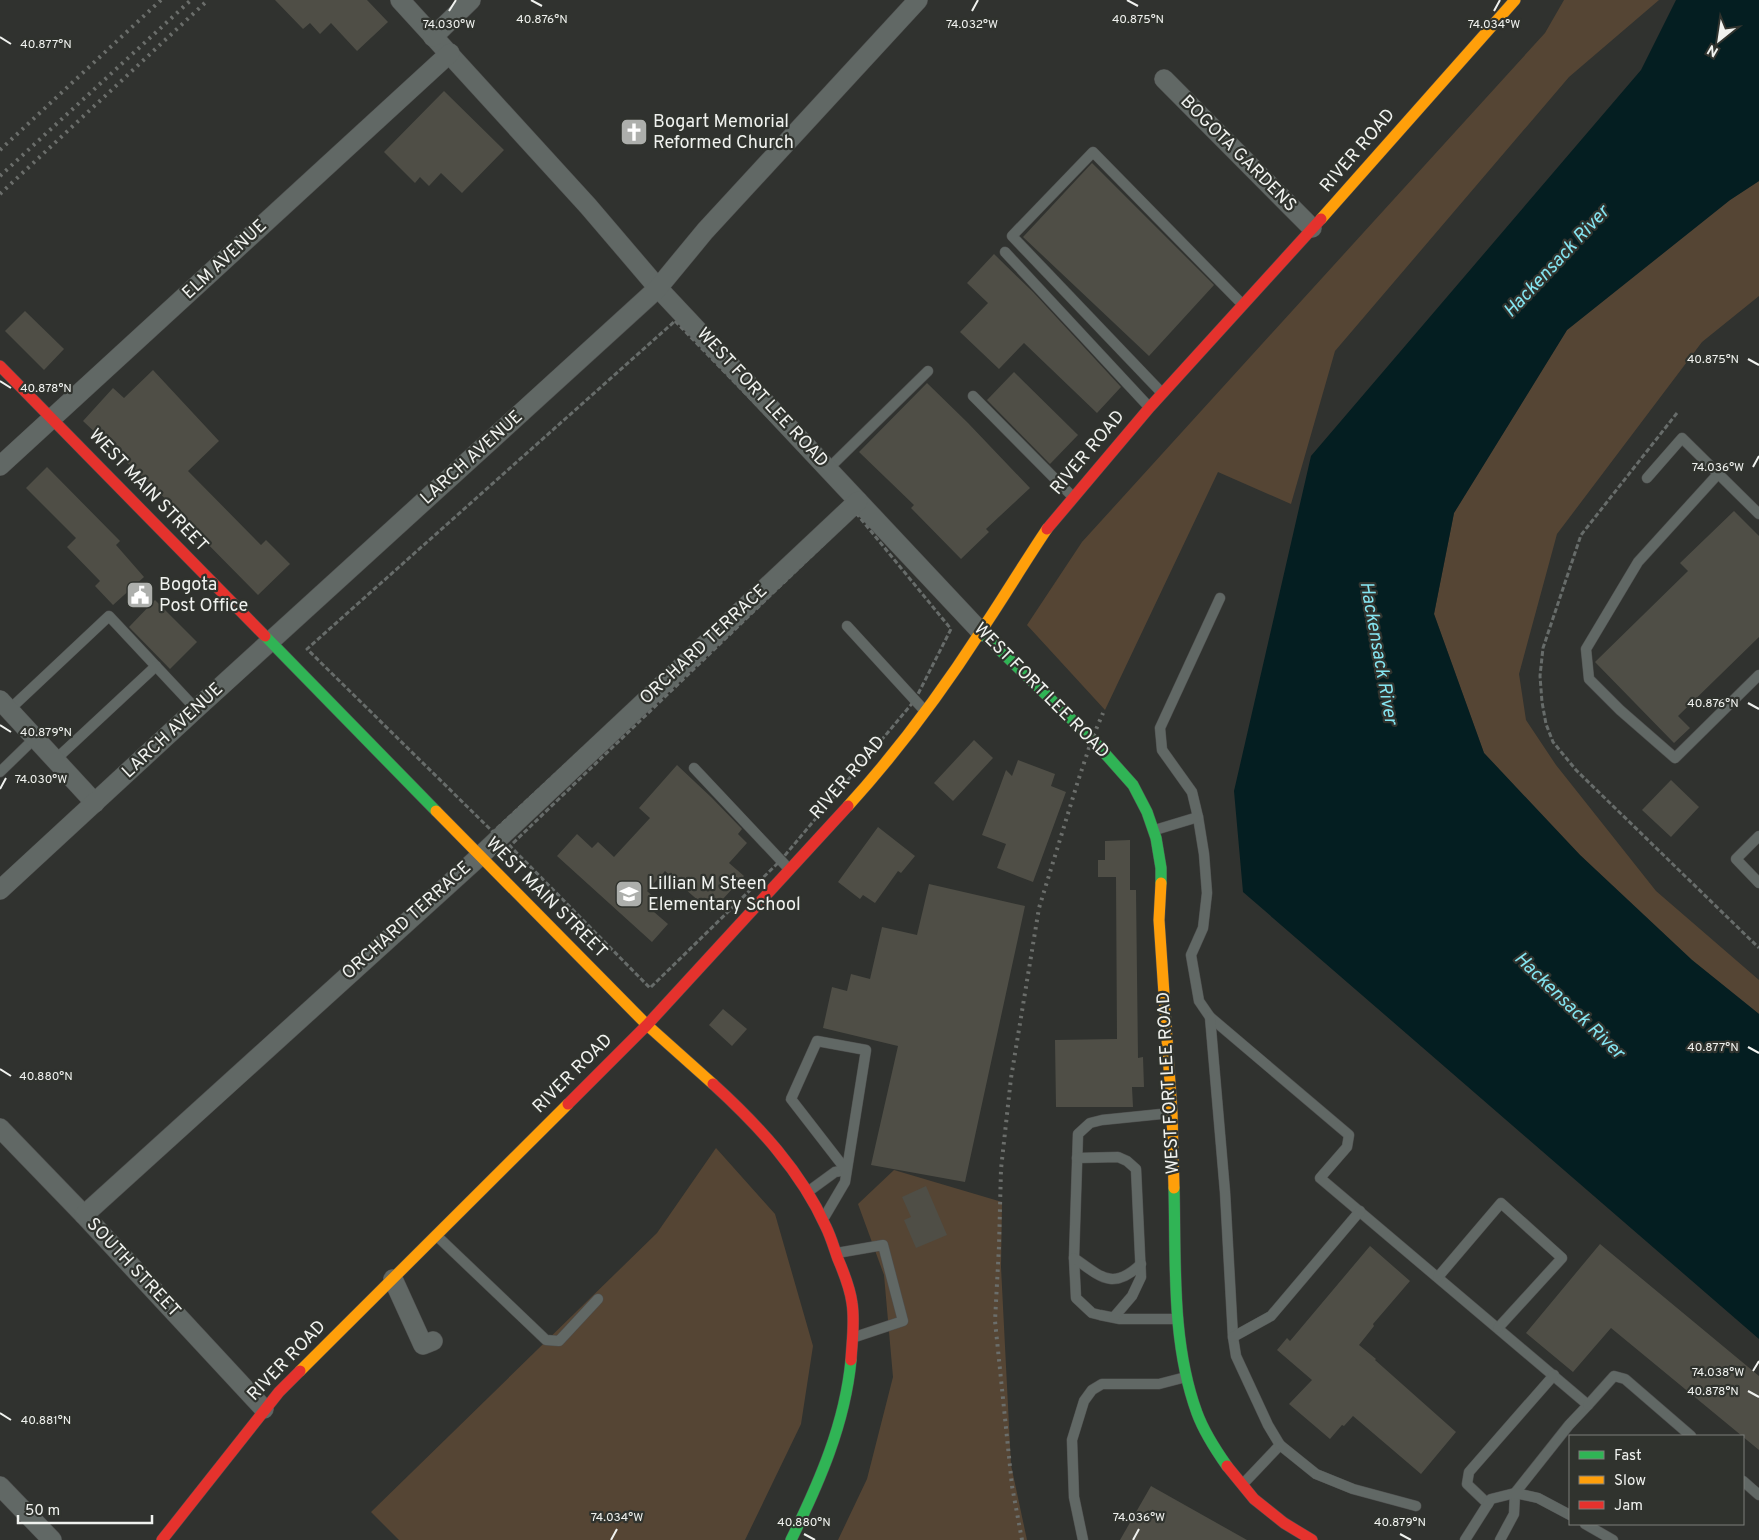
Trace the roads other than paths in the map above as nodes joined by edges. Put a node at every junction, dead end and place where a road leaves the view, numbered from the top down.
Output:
1 (400, 0) edge
2 (471, 0) edge
3 (918, 0) edge
4 (1515, 0) edge
5 (433, 37) junction
6 (450, 53) junction
7 (1164, 79) dead end
8 (1312, 228) junction
9 (1005, 252) dead end
10 (658, 288) junction
11 (1243, 305) junction
12 (0, 366) edge
13 (928, 371) dead end
14 (1162, 394) junction
15 (973, 396) dead end
16 (1150, 407) junction
17 (52, 418) junction
18 (0, 466) edge
19 (828, 469) junction
20 (1718, 474) junction
21 (1648, 478) dead end
22 (1073, 497) junction
23 (858, 501) junction
24 (1759, 514) edge
25 (1220, 598) dead end
26 (847, 626) dead end
27 (981, 632) junction
28 (270, 642) junction
29 (156, 666) junction
30 (1759, 675) edge
31 (5, 705) edge
32 (196, 709) junction
33 (925, 711) junction
34 (35, 738) junction
35 (55, 760) junction
36 (694, 768) dead end
37 (0, 772) edge
38 (95, 803) junction
39 (1198, 817) junction
40 (1153, 830) junction
41 (1759, 836) edge
42 (480, 856) junction
43 (789, 870) junction
44 (1759, 883) edge
45 (0, 890) edge
46 (1210, 1017) junction
47 (647, 1025) junction
48 (1172, 1112) junction
49 (0, 1128) edge
50 (1077, 1158) junction
51 (846, 1170) junction
52 (808, 1192) junction
53 (1360, 1211) junction
54 (84, 1215) junction
55 (823, 1219) junction
56 (437, 1236) junction
57 (836, 1254) junction
58 (1074, 1258) junction
59 (1140, 1264) junction
60 (1438, 1277) junction
61 (393, 1279) junction
62 (598, 1299) dead end
63 (1114, 1317) junction
64 (1178, 1319) junction
65 (1498, 1328) junction
66 (1233, 1337) junction
67 (852, 1338) junction
68 (432, 1341) dead end
69 (1554, 1375) junction
70 (1186, 1377) junction
71 (1588, 1405) junction
72 (264, 1409) junction
73 (1690, 1435) edge
74 (1280, 1446) junction
75 (1744, 1482) edge
76 (1242, 1485) junction
77 (0, 1486) edge
78 (1515, 1493) junction
79 (1759, 1495) edge
80 (1488, 1504) junction
81 (1416, 1506) dead end
82 (1569, 1514) edge
83 (1587, 1525) edge
84 (1468, 1539) edge
85 (52, 1540) edge
86 (162, 1540) edge
87 (791, 1540) edge
88 (1083, 1540) edge
89 (1312, 1540) edge
90 (1500, 1540) edge
91 (1613, 1540) edge

1 - 5 street, WEST FORT LEE ROAD
2 - 5 street
3 - 10 street, LARCH AVENUE
4 - 8 main road, RIVER ROAD
5 - 6 street, WEST FORT LEE ROAD
6 - 10 street, WEST FORT LEE ROAD
6 - 17 street, ELM AVENUE
7 - 8 street, BOGOTA GARDENS
8 - 11 main road, RIVER ROAD
9 - 16 lane
10 - 19 street, WEST FORT LEE ROAD
10 - 28 street, LARCH AVENUE
11 - 14 main road, RIVER ROAD
11 - 14 lane
12 - 17 main road, WEST MAIN STREET
13 - 19 lane
14 - 16 main road, RIVER ROAD
15 - 22 lane
16 - 22 main road, RIVER ROAD
17 - 18 street, ELM AVENUE
17 - 28 main road, WEST MAIN STREET
19 - 23 street, WEST FORT LEE ROAD
20 - 21 lane
20 - 24 lane
20 - 30 lane
22 - 27 main road, RIVER ROAD
23 - 27 street, WEST FORT LEE ROAD
23 - 42 street, ORCHARD TERRACE
25 - 39 lane
26 - 33 lane
27 - 33 main road, RIVER ROAD
27 - 40 main road, WEST FORT LEE ROAD
28 - 32 street, LARCH AVENUE
28 - 42 main road, WEST MAIN STREET
29 - 31 lane
29 - 32 lane
29 - 35 lane
31 - 34 street
32 - 38 street, LARCH AVENUE
33 - 43 main road, RIVER ROAD
34 - 35 street
34 - 37 lane
35 - 38 street
36 - 43 lane
38 - 45 street, LARCH AVENUE
39 - 40 lane
39 - 46 lane
40 - 48 main road, WEST FORT LEE ROAD
41 - 44 lane
42 - 47 main road, WEST MAIN STREET
42 - 54 street, ORCHARD TERRACE
43 - 47 main road, RIVER ROAD
46 - 53 lane
46 - 66 lane
47 - 52 main road, WEST MAIN STREET
47 - 56 main road, RIVER ROAD
48 - 50 lane
48 - 64 main road, WEST FORT LEE ROAD
49 - 54 street, SOUTH STREET
50 - 58 lane
50 - 59 lane
51 - 51 lane
51 - 52 lane
51 - 55 lane
52 - 55 main road, WEST MAIN STREET
53 - 60 lane
53 - 66 lane
54 - 72 street, SOUTH STREET
55 - 57 main road, WEST MAIN STREET
56 - 61 main road, RIVER ROAD
56 - 62 lane
57 - 67 main road, WEST MAIN STREET
57 - 67 lane
58 - 59 lane
58 - 63 lane
59 - 63 lane
60 - 65 lane
60 - 65 lane
61 - 68 street
61 - 72 main road, RIVER ROAD
63 - 64 lane
64 - 70 main road, WEST FORT LEE ROAD
65 - 69 lane
66 - 74 lane
67 - 87 main road, WEST MAIN STREET
69 - 71 lane
69 - 80 lane
70 - 76 main road, WEST FORT LEE ROAD
70 - 88 lane
71 - 73 lane
71 - 78 lane
72 - 86 main road, RIVER ROAD
74 - 76 lane
74 - 81 lane
75 - 79 lane
76 - 89 main road, WEST FORT LEE ROAD
77 - 85 street
78 - 80 lane
78 - 82 lane
78 - 90 lane
80 - 84 lane
83 - 91 lane

